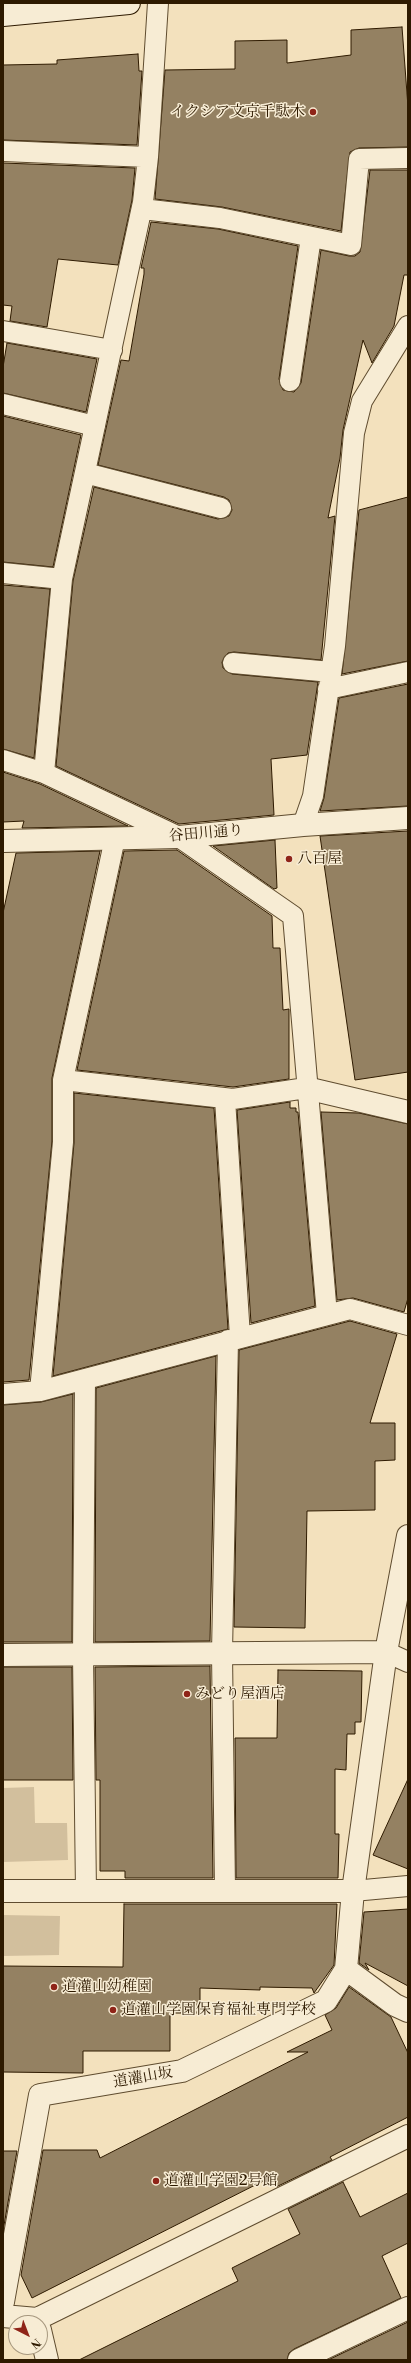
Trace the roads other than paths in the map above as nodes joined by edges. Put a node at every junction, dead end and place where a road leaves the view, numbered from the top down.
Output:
1 (128, 3) edge
2 (158, 3) edge
3 (3, 15) edge
4 (3, 151) edge
5 (148, 157) junction
6 (408, 158) edge
7 (142, 209) junction
8 (311, 237) junction
9 (408, 326) edge
10 (3, 331) edge
11 (112, 350) junction
12 (290, 381) dead end
13 (3, 404) edge
14 (95, 426) junction
15 (85, 473) junction
16 (221, 508) dead end
17 (3, 573) edge
18 (62, 579) junction
19 (233, 663) dead end
20 (408, 672) edge
21 (330, 680) junction
22 (3, 760) edge
23 (44, 773) junction
24 (408, 818) edge
25 (304, 825) junction
26 (179, 837) junction
27 (115, 838) junction
28 (3, 841) edge
29 (63, 1080) junction
30 (306, 1088) junction
31 (225, 1099) junction
32 (408, 1112) edge
33 (327, 1315) junction
34 (408, 1325) edge
35 (234, 1339) junction
36 (85, 1379) junction
37 (40, 1391) junction
38 (3, 1394) edge
39 (408, 1536) edge
40 (386, 1652) junction
41 (222, 1653) junction
42 (3, 1655) edge
43 (82, 1655) junction
44 (408, 1662) edge
45 (408, 1886) edge
46 (3, 1891) edge
47 (225, 1891) junction
48 (353, 1891) junction
49 (86, 1892) junction
50 (346, 1969) junction
51 (408, 2011) edge
52 (408, 2136) edge
53 (3, 2302) edge
54 (408, 2308) edge
55 (48, 2319) edge
56 (299, 2360) edge

1 - 3 street
2 - 5 lane
4 - 5 lane
5 - 7 lane
6 - 8 lane
7 - 8 lane
7 - 11 lane
8 - 12 lane
9 - 21 lane
10 - 11 lane
11 - 14 lane
13 - 14 lane
14 - 15 lane
15 - 16 lane
15 - 18 lane
17 - 18 lane
18 - 23 lane
19 - 21 lane
20 - 21 lane
21 - 25 lane
22 - 23 lane
23 - 26 lane
24 - 25 street, 谷田川通り
25 - 26 street, 谷田川通り
26 - 27 street, 谷田川通り
26 - 30 lane
27 - 28 street, 谷田川通り
27 - 29 lane
29 - 31 lane
29 - 37 lane
30 - 31 lane
30 - 32 street
30 - 33 lane
31 - 35 lane
33 - 34 lane
33 - 35 lane
35 - 36 lane
35 - 41 lane
36 - 37 lane
36 - 43 lane
37 - 38 lane
39 - 40 street, 道灌山坂
40 - 41 street
40 - 44 lane
40 - 48 street, 道灌山坂
41 - 43 street
41 - 47 lane
42 - 43 street
43 - 49 lane
45 - 48 lane
46 - 49 street
47 - 48 street
47 - 49 street
48 - 50 street, 道灌山坂
50 - 51 street
50 - 53 street, 道灌山坂
52 - 55 street
54 - 56 street

